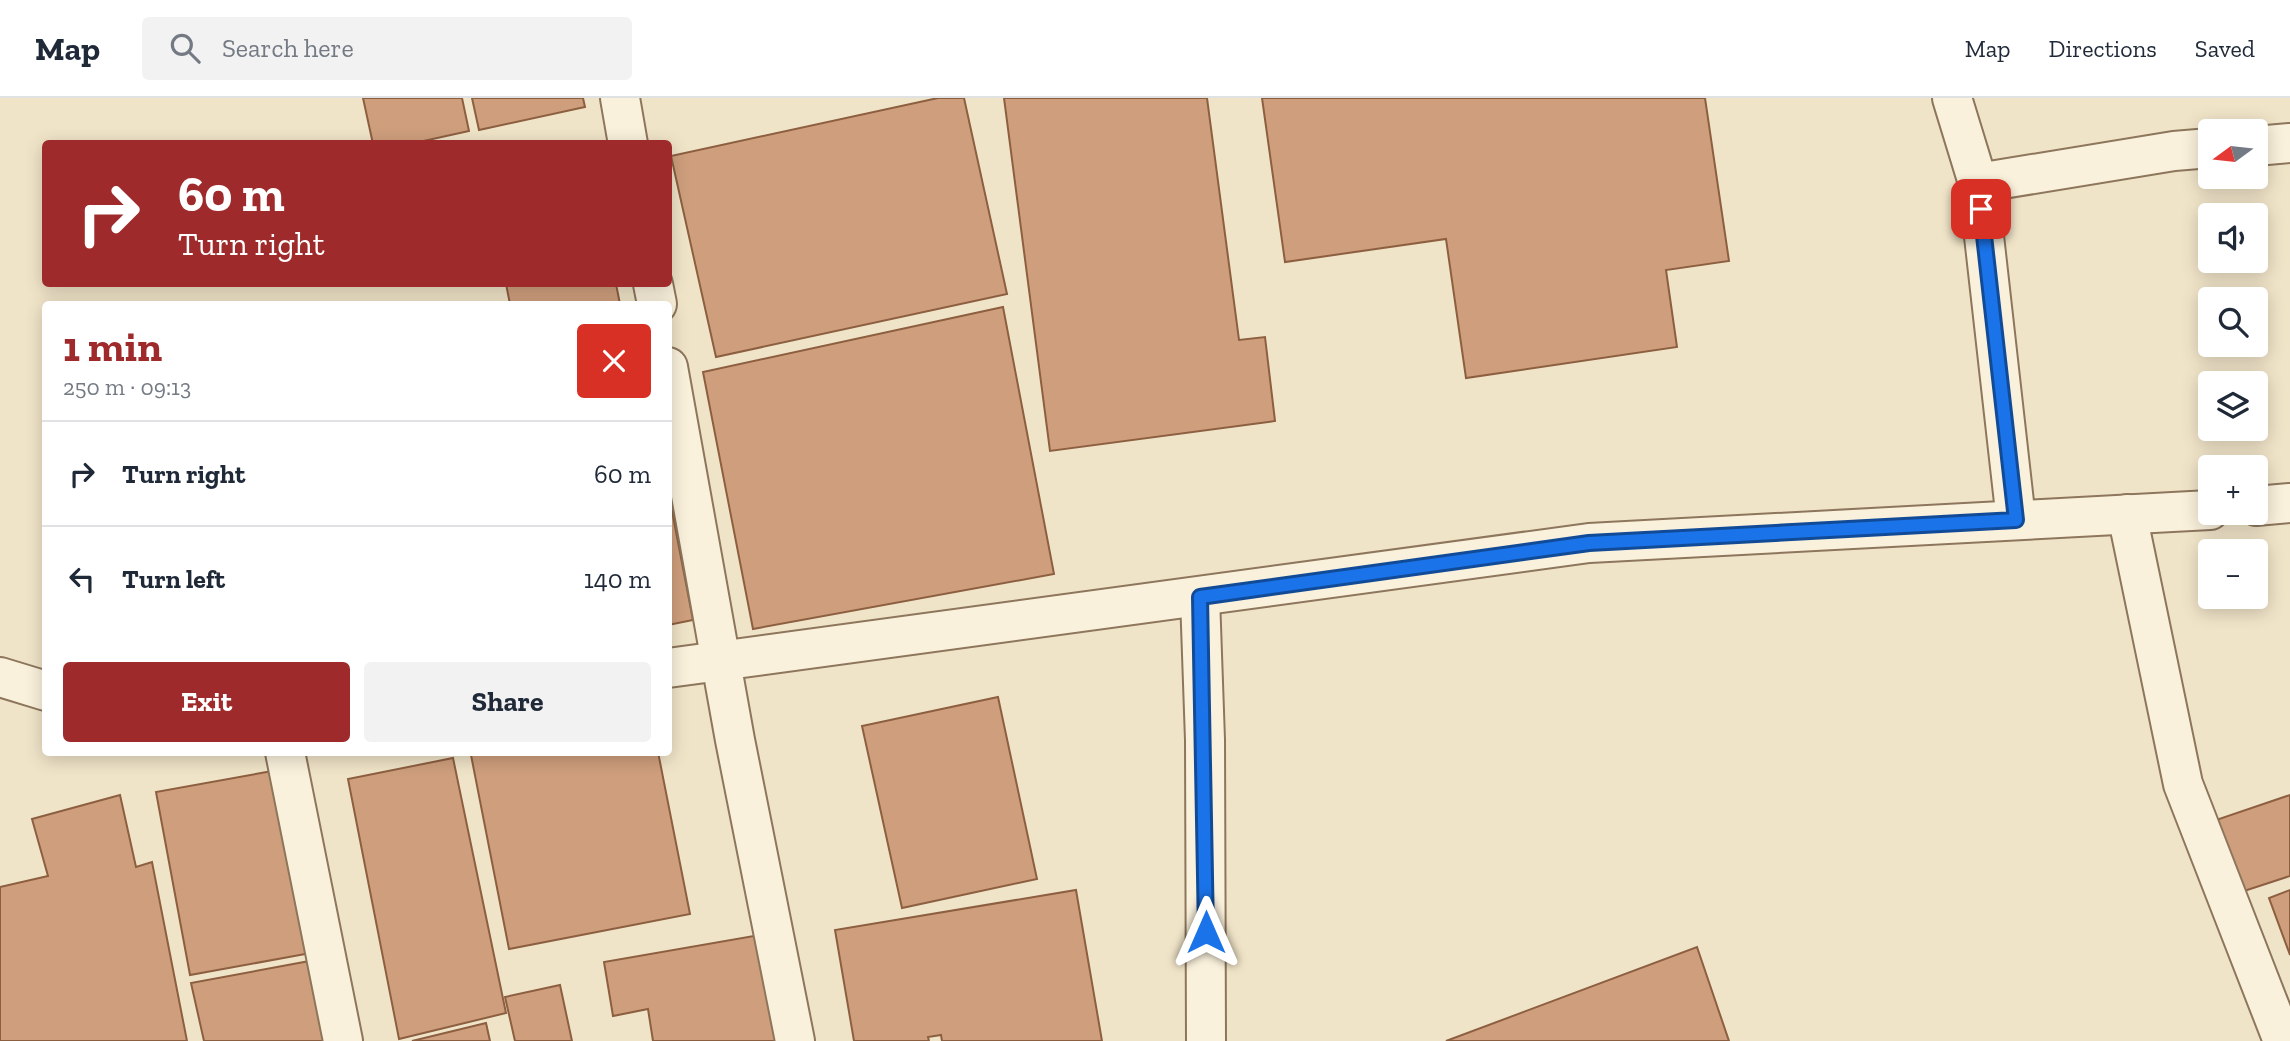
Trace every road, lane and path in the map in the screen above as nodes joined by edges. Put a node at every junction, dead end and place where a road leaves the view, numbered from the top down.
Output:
1 (620, 98) edge
2 (1952, 98) edge
3 (627, 140) edge
4 (2290, 143) edge
5 (2268, 145) edge
6 (2198, 150) edge
7 (1978, 183) junction
8 (672, 389) edge
9 (2290, 503) edge
10 (2268, 505) edge
11 (2198, 511) edge
12 (2127, 514) junction
13 (2016, 520) junction
14 (1200, 597) junction
15 (721, 662) junction
16 (672, 668) edge
17 (0, 677) edge
18 (42, 690) edge
19 (286, 756) edge
20 (343, 1041) edge
21 (795, 1041) edge
22 (1206, 1041) edge
23 (2283, 1041) edge

1 - 3 street
2 - 7 street
4 - 5 street
6 - 7 street
7 - 13 street
8 - 15 street
9 - 10 street
11 - 12 street
12 - 13 street
12 - 23 street
13 - 14 street
14 - 15 street
14 - 22 street
15 - 16 street
15 - 21 street
17 - 18 street
19 - 20 street

